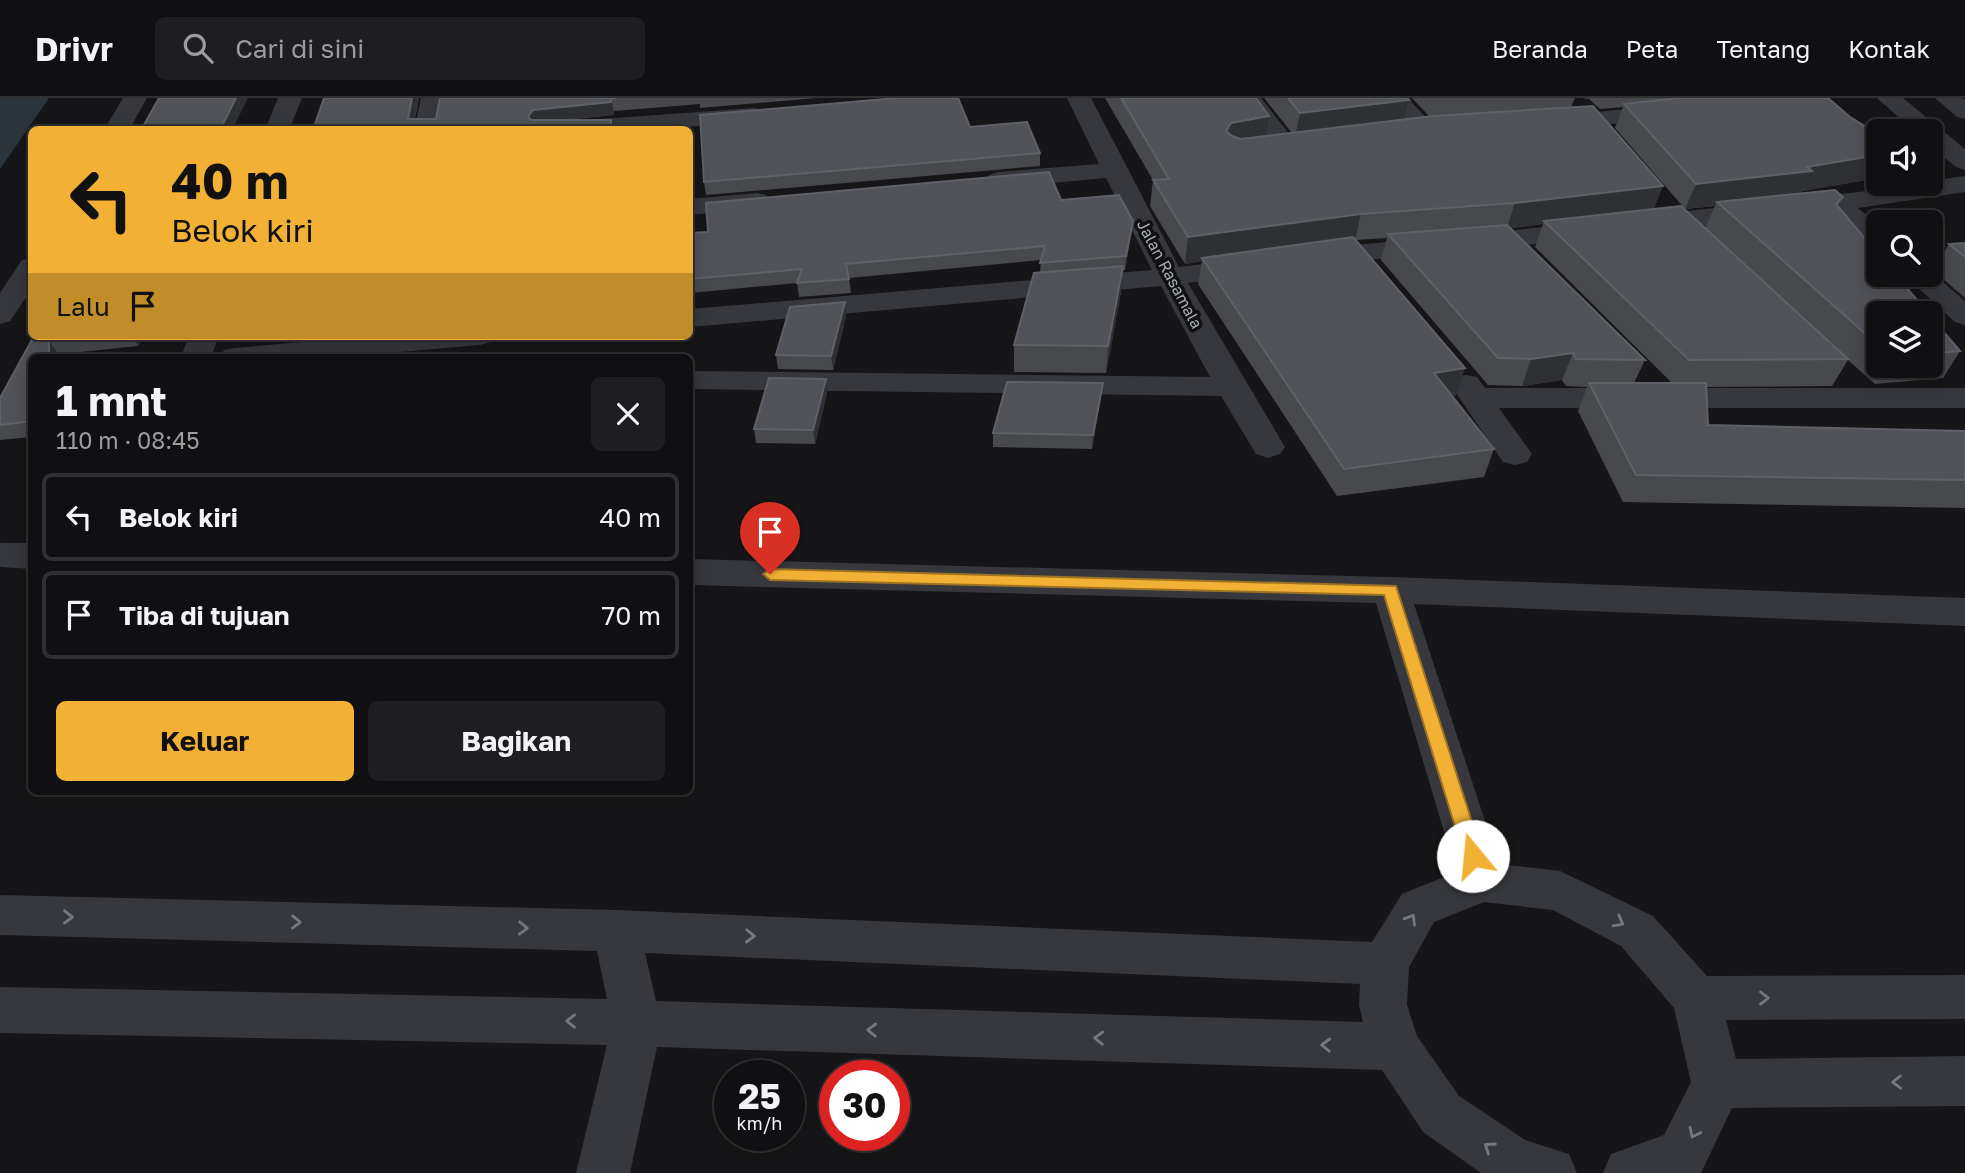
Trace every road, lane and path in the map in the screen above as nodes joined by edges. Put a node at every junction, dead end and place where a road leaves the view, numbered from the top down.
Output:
1 (135, 98) edge
2 (290, 98) edge
3 (433, 98) edge
4 (1079, 98) edge
5 (1249, 98) edge
6 (1395, 98) edge
7 (1573, 98) edge
8 (1889, 98) edge
9 (1947, 98) edge
10 (740, 107) edge
11 (1686, 110) edge
12 (781, 112) edge
13 (1965, 112) edge
14 (1914, 119) edge
15 (1595, 120) junction
16 (1530, 124) edge
17 (118, 126) edge
18 (278, 126) edge
19 (427, 126) edge
20 (555, 126) edge
21 (661, 126) edge
22 (1452, 130) edge
23 (1426, 131) junction
24 (1398, 135) edge
25 (1611, 140) edge
26 (1943, 144) edge
27 (1315, 145) edge
28 (1965, 162) edge
29 (1114, 170) junction
30 (977, 182) edge
31 (1965, 184) edge
32 (785, 199) edge
33 (1836, 202) junction
34 (693, 207) edge
35 (1668, 209) junction
36 (1866, 228) edge
37 (1507, 239) junction
38 (1706, 247) edge
39 (1356, 251) junction
40 (1535, 268) edge
41 (28, 272) edge
42 (1171, 277) junction
43 (1382, 283) edge
44 (1932, 287) edge
45 (0, 315) edge
46 (1965, 316) edge
47 (693, 318) edge
48 (433, 340) edge
49 (270, 354) edge
50 (1452, 367) edge
51 (1837, 369) edge
52 (1639, 372) edge
53 (693, 380) edge
54 (1231, 387) junction
55 (1478, 398) junction
56 (1867, 398) junction
57 (1965, 398) edge
58 (1667, 400) junction
59 (1268, 447) dead end
60 (1515, 454) dead end
61 (0, 555) edge
62 (28, 556) edge
63 (693, 572) edge
64 (1391, 590) junction
65 (1965, 612) edge
66 (1482, 882) junction
67 (0, 915) edge
68 (615, 930) junction
69 (1385, 964) junction
70 (1965, 997) edge
71 (1696, 998) junction
72 (0, 1010) edge
73 (637, 1023) junction
74 (1395, 1047) junction
75 (1965, 1081) edge
76 (1717, 1084) junction
77 (604, 1173) edge
78 (1550, 1173) edge
79 (1630, 1173) edge

1 - 17 street
2 - 18 street
3 - 19 street
4 - 29 street, Jalan Rasamala
5 - 27 street
6 - 23 street
7 - 15 street
8 - 14 street
9 - 13 street
10 - 12 street
10 - 21 street
11 - 15 street
15 - 16 street
15 - 25 street
20 - 21 street
22 - 23 street
23 - 24 street
26 - 28 street
29 - 30 street
29 - 42 street, Jalan Rasamala
31 - 33 street
32 - 34 street
33 - 35 street
33 - 36 street
35 - 37 street
35 - 38 street
37 - 39 street
37 - 40 street
39 - 42 street
39 - 43 street
41 - 45 street
42 - 47 street
42 - 54 street, Jalan Rasamala
44 - 46 street
48 - 49 street
50 - 55 street
51 - 56 street
52 - 58 street
53 - 54 street
54 - 59 street, Jalan Rasamala
55 - 58 street
55 - 60 street
56 - 57 street
56 - 58 street
61 - 62 street
63 - 64 street
64 - 65 street
64 - 66 street
69 -> 66 street
66 -> 71 street
67 -> 68 street
68 -> 69 street
68 - 73 street
69 - 74 street
71 -> 70 street
71 - 76 street
73 -> 72 street
74 -> 73 street
73 - 77 street
78 -> 74 street
75 -> 76 street
76 -> 79 street

